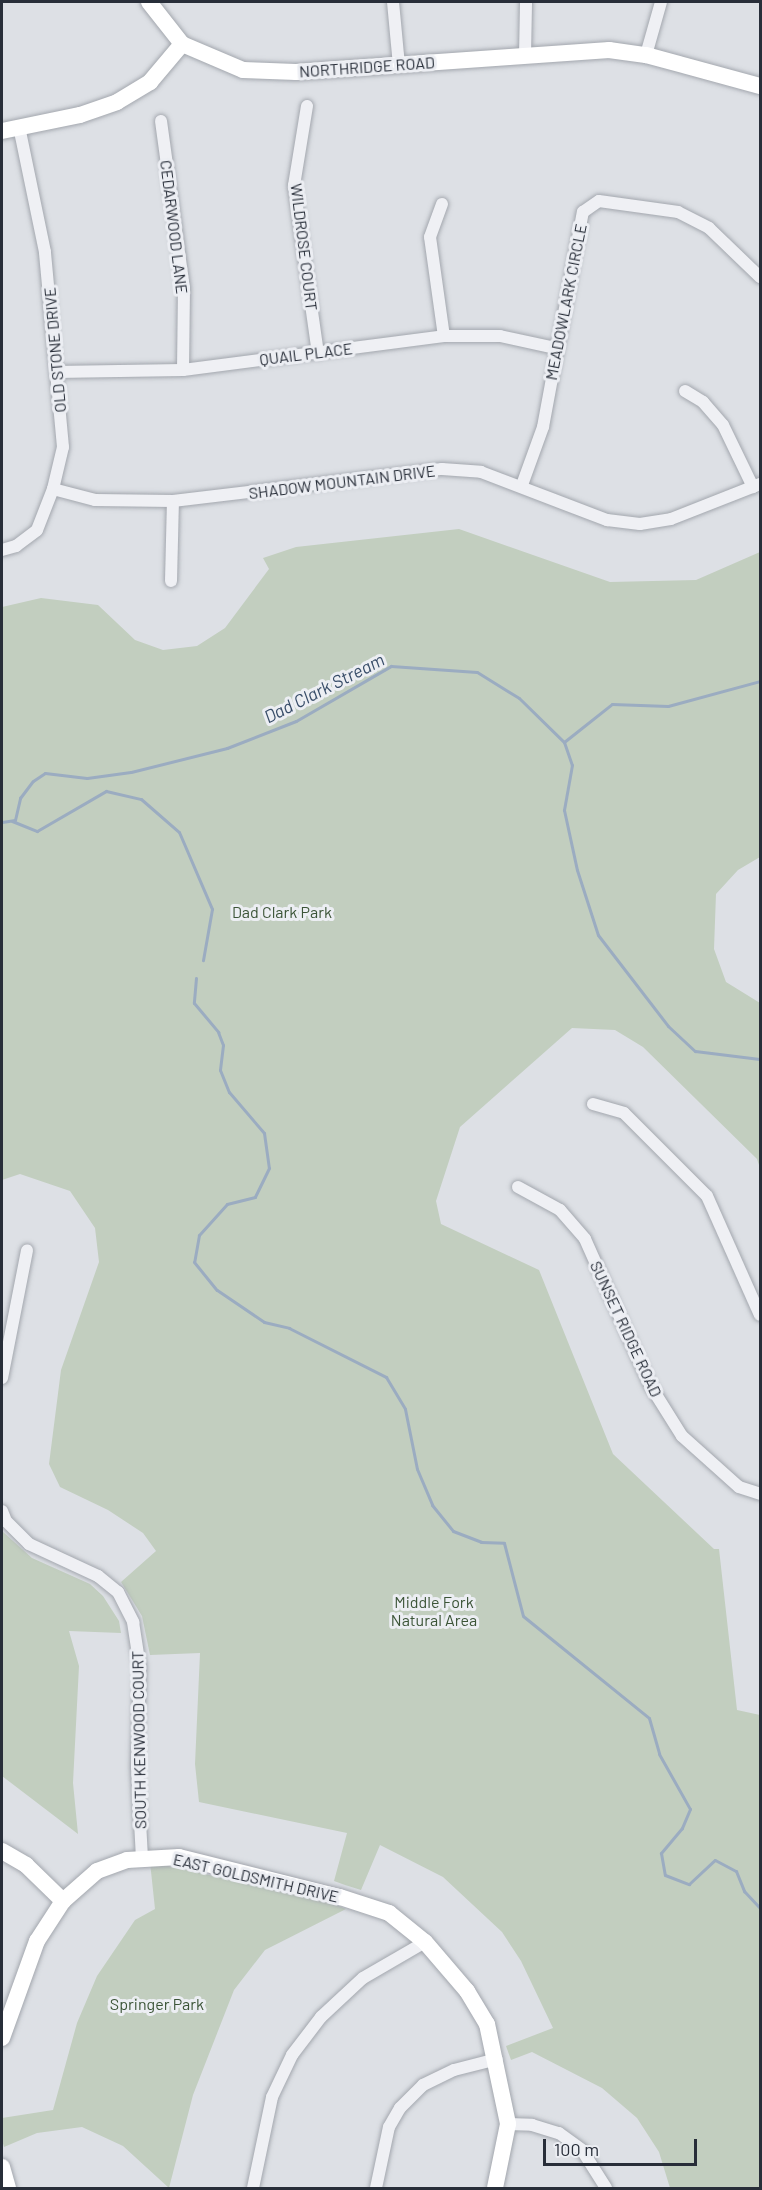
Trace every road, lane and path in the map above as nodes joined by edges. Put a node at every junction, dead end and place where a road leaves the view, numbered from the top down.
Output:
1 (149, 2) edge
2 (393, 2) edge
3 (526, 2) edge
4 (661, 2) edge
5 (182, 44) junction
6 (646, 55) junction
7 (525, 56) junction
8 (399, 66) junction
9 (760, 86) edge
10 (307, 106) dead end
11 (160, 121) dead end
12 (19, 127) junction
13 (2, 131) edge
14 (442, 204) dead end
15 (760, 277) edge
16 (444, 336) junction
17 (555, 348) junction
18 (318, 353) junction
19 (183, 370) junction
20 (56, 372) junction
21 (685, 391) dead end
22 (522, 485) junction
23 (757, 485) edge
24 (53, 489) junction
25 (173, 501) junction
26 (2, 550) edge
27 (171, 581) dead end
28 (594, 1104) dead end
29 (518, 1187) dead end
30 (27, 1250) dead end
31 (760, 1315) edge
32 (7, 1332) edge
33 (2, 1378) edge
34 (760, 1494) edge
35 (2, 1511) edge
36 (2, 1851) edge
37 (142, 1858) junction
38 (63, 1901) junction
39 (424, 1942) junction
40 (2, 2038) edge
41 (497, 2059) junction
42 (508, 2124) junction
43 (2, 2167) edge
44 (8, 2188) edge
45 (253, 2188) edge
46 (376, 2188) edge
47 (495, 2188) edge
48 (606, 2188) edge

1 - 5 street
2 - 8 street
3 - 7 street
4 - 6 street
5 - 8 street, NORTHRIDGE ROAD
5 - 12 street
6 - 7 street, NORTHRIDGE ROAD
6 - 9 street, NORTHRIDGE ROAD
7 - 8 street, NORTHRIDGE ROAD
10 - 18 street, WILDROSE COURT
11 - 19 street, CEDARWOOD LANE
12 - 13 street
12 - 20 street, OLD STONE DRIVE
14 - 16 street
15 - 17 street, MEADOWLARK CIRCLE
16 - 17 street, QUAIL PLACE
16 - 18 street, QUAIL PLACE
17 - 22 street, MEADOWLARK CIRCLE
18 - 19 street, QUAIL PLACE
19 - 20 street, QUAIL PLACE
20 - 24 street, OLD STONE DRIVE
21 - 23 street
22 - 23 street, SHADOW MOUNTAIN DRIVE
22 - 25 street, SHADOW MOUNTAIN DRIVE
24 - 25 street, SHADOW MOUNTAIN DRIVE
24 - 26 street, OLD STONE DRIVE
25 - 27 street
28 - 31 street
29 - 34 street, SUNSET RIDGE ROAD
30 - 32 street
32 - 33 street
35 - 37 street, SOUTH KENWOOD COURT
36 - 38 street
37 - 38 street, EAST GOLDSMITH DRIVE
37 - 39 street, EAST GOLDSMITH DRIVE
38 - 40 street, EAST GOLDSMITH DRIVE
39 - 41 street, EAST GOLDSMITH DRIVE
39 - 45 street
41 - 42 street, EAST GOLDSMITH DRIVE
41 - 46 street
42 - 47 street
42 - 48 street
43 - 44 street

